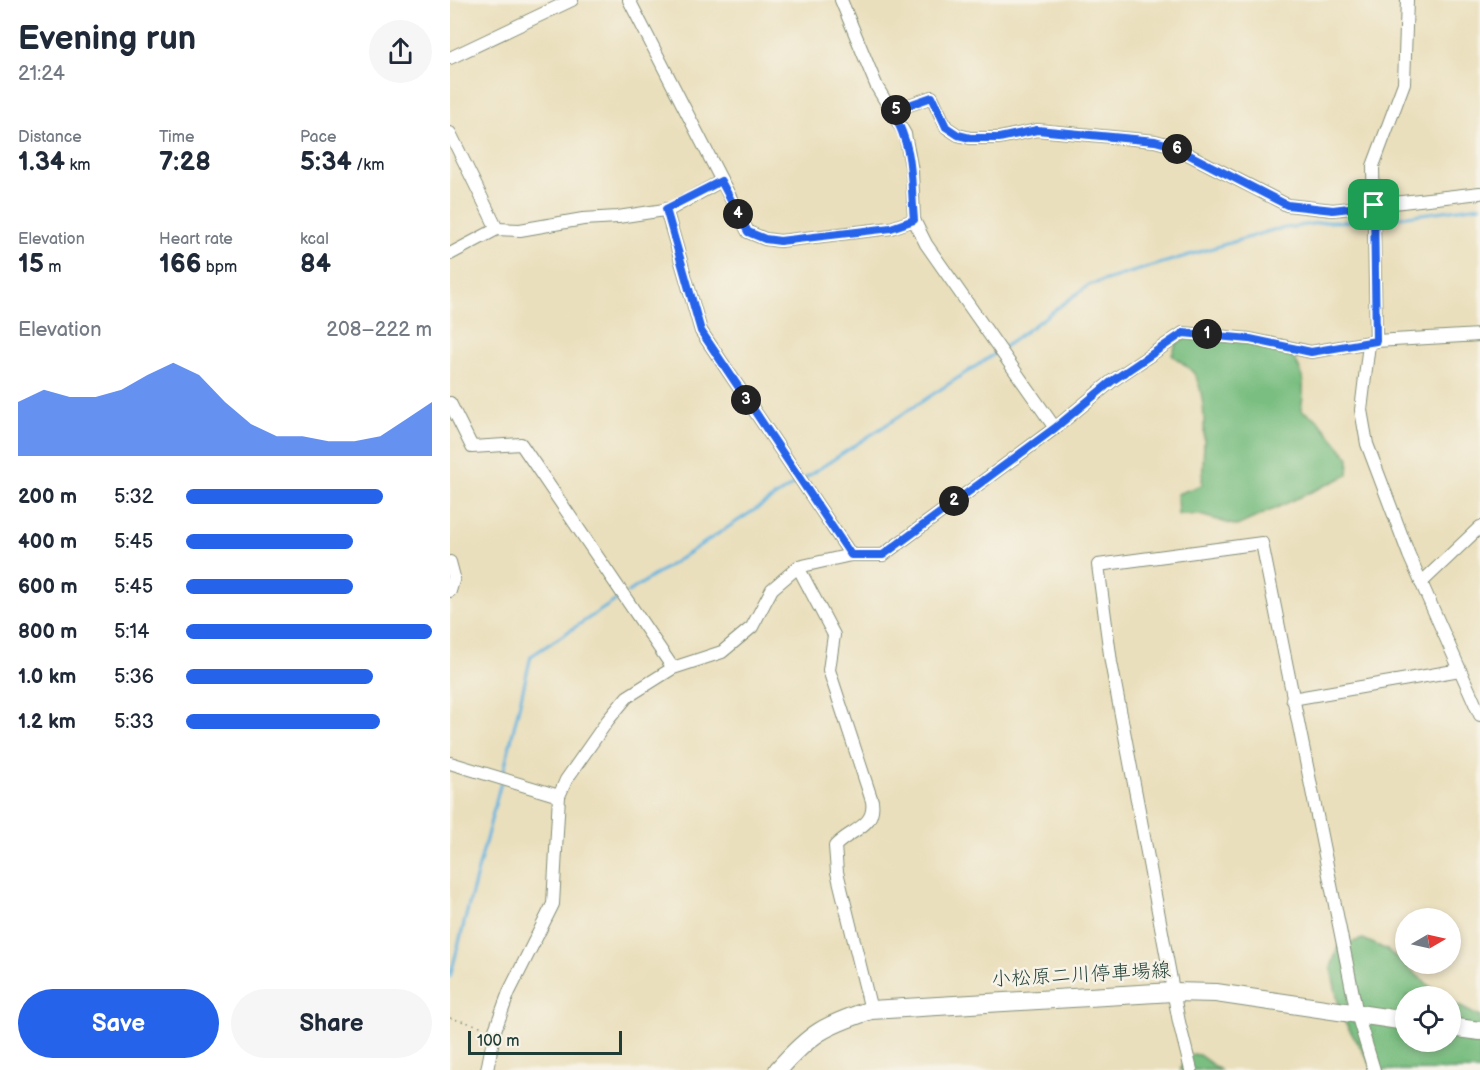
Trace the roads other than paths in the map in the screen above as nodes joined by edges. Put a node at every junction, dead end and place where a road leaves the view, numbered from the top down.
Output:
1 (572, 0) edge
2 (629, 0) edge
3 (841, 0) edge
4 (1407, 0) edge
5 (450, 58) edge
6 (892, 111) junction
7 (450, 133) edge
8 (721, 181) junction
9 (1480, 193) edge
10 (666, 209) junction
11 (1374, 209) junction
12 (914, 220) junction
13 (497, 230) junction
14 (450, 254) edge
15 (1480, 335) edge
16 (1373, 343) junction
17 (450, 403) edge
18 (1055, 428) junction
19 (1480, 527) edge
20 (851, 555) junction
21 (450, 562) edge
22 (798, 567) junction
23 (1421, 583) junction
24 (450, 591) edge
25 (673, 668) junction
26 (1460, 670) junction
27 (1292, 699) junction
28 (1480, 716) edge
29 (450, 763) edge
30 (559, 796) junction
31 (1173, 992) junction
32 (872, 1010) junction
33 (1358, 1014) junction
34 (1395, 1019) edge
35 (1461, 1028) edge
36 (1480, 1031) edge
37 (487, 1070) edge
38 (778, 1070) edge
39 (1191, 1070) edge
40 (1374, 1070) edge

1 - 5 street
2 - 8 street
3 - 6 street
4 - 11 street
6 - 11 street
6 - 12 street
7 - 13 street
8 - 10 street
8 - 12 street
9 - 11 street
10 - 13 street
10 - 20 street
11 - 16 street
12 - 18 street
13 - 14 street
15 - 16 street
16 - 18 street
16 - 23 street
17 - 25 street
18 - 20 street
19 - 23 street
20 - 22 street
21 - 24 street
22 - 25 street
22 - 32 street
23 - 26 street
25 - 30 street
26 - 27 street
26 - 28 street
27 - 31 street
27 - 33 street
29 - 30 street
30 - 37 street
31 - 32 main road, 小松原二川停車場線
31 - 33 main road, 小松原二川停車場線
31 - 39 street
32 - 38 main road, 小松原二川停車場線
33 - 34 main road, 小松原二川停車場線
33 - 40 street
35 - 36 main road

